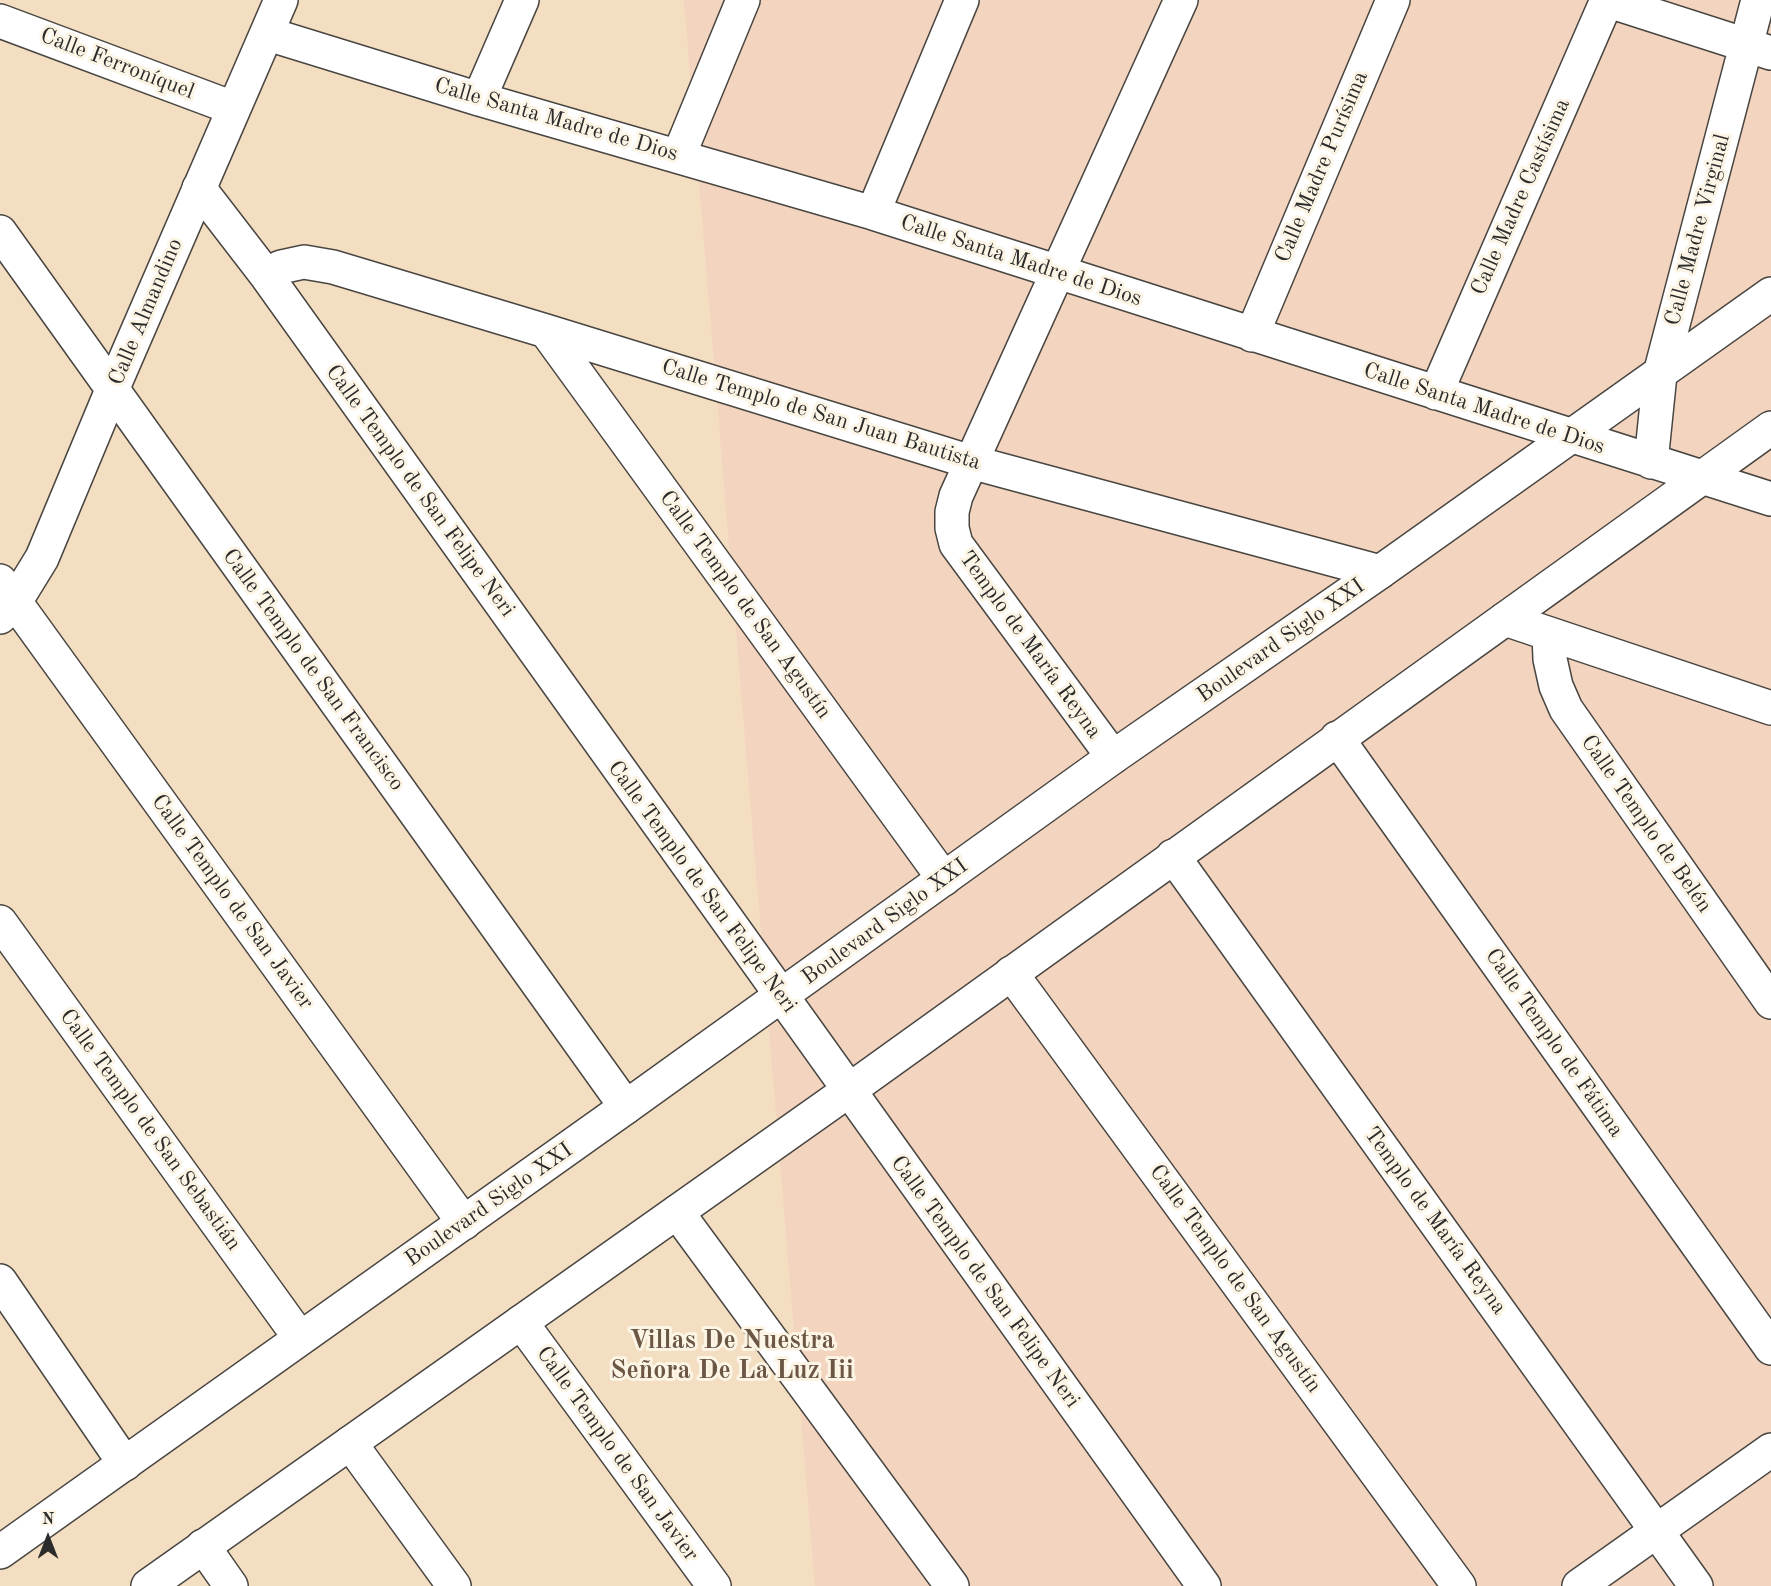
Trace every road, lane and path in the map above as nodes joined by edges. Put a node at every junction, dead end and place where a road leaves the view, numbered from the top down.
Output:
1 (281, 0) edge
2 (522, 0) edge
3 (743, 0) edge
4 (962, 0) edge
5 (1181, 0) edge
6 (1393, 0) edge
7 (1607, 0) edge
8 (1758, 0) edge
9 (0, 21) edge
10 (268, 33) junction
11 (1759, 50) edge
12 (479, 99) junction
13 (233, 108) junction
14 (679, 155) junction
15 (200, 188) junction
16 (873, 213) junction
17 (0, 232) edge
18 (1058, 273) junction
19 (266, 275) junction
20 (1771, 294) edge
21 (546, 331) junction
22 (1252, 335) junction
23 (1660, 374) junction
24 (112, 390) junction
25 (1436, 393) junction
26 (1771, 428) edge
27 (1572, 436) junction
28 (971, 462) junction
29 (1651, 462) junction
30 (1702, 478) junction
31 (1771, 499) edge
32 (1380, 572) junction
33 (5, 600) edge
34 (1505, 619) junction
35 (1549, 634) junction
36 (1771, 708) edge
37 (1337, 738) junction
38 (1113, 757) junction
39 (1173, 856) junction
40 (944, 879) junction
41 (0, 922) edge
42 (1011, 972) junction
43 (780, 997) junction
44 (1771, 1002) edge
45 (848, 1091) junction
46 (627, 1107) junction
47 (677, 1212) junction
48 (464, 1223) junction
49 (0, 1281) edge
50 (521, 1322) junction
51 (300, 1338) junction
52 (1771, 1348) edge
53 (350, 1443) junction
54 (1771, 1450) edge
55 (125, 1464) junction
56 (1656, 1531) junction
57 (203, 1546) junction
58 (0, 1552) edge
59 (148, 1586) edge
60 (231, 1586) edge
61 (454, 1586) edge
62 (714, 1586) edge
63 (952, 1586) edge
64 (1203, 1586) edge
65 (1459, 1586) edge
66 (1579, 1586) edge
67 (1696, 1586) edge

1 - 10 street, Calle Almandino
2 - 12 street
3 - 14 street
4 - 16 street
5 - 18 street, Templo de María Reyna
6 - 22 street, Calle Madre Purísima
7 - 11 street
7 - 25 street, Calle Madre Castísima
8 - 11 street, Calle Madre Virginal
9 - 13 street, Calle Ferroníquel
10 - 12 street, Calle Santa Madre de Dios
10 - 13 street, Calle Almandino
11 - 23 street, Calle Madre Virginal
12 - 14 street, Calle Santa Madre de Dios
13 - 15 street, Calle Almandino
14 - 16 street, Calle Santa Madre de Dios
15 - 19 street, Calle Templo de San Felipe Neri
15 - 24 street, Calle Almandino
16 - 18 street, Calle Santa Madre de Dios
17 - 24 street, Calle Templo de San Francisco
18 - 22 street, Calle Santa Madre de Dios
18 - 28 street, Templo de María Reyna
19 - 21 street, Calle Templo de San Juan Bautista
19 - 43 street, Calle Templo de San Felipe Neri
20 - 23 street, Boulevard Siglo XXI
21 - 28 street, Calle Templo de San Juan Bautista
21 - 40 street, Calle Templo de San Agustín
22 - 25 street, Calle Santa Madre de Dios
23 - 27 street, Boulevard Siglo XXI
23 - 29 street, Calle Madre Virginal
24 - 33 street, Calle Almandino
24 - 46 street, Calle Templo de San Francisco
25 - 27 street, Calle Santa Madre de Dios
26 - 30 street
27 - 29 street, Calle Santa Madre de Dios
27 - 32 street, Boulevard Siglo XXI
28 - 32 street, Calle Templo de San Juan Bautista
28 - 38 street, Templo de María Reyna
29 - 30 street, Calle Santa Madre de Dios
30 - 31 street, Calle Santa Madre de Dios
30 - 34 street
32 - 38 street, Boulevard Siglo XXI
33 - 48 street, Calle Templo de San Javier
34 - 35 street
34 - 37 street
35 - 36 street
35 - 44 street, Calle Templo de Belén
37 - 39 street
37 - 52 street, Calle Templo de Fátima
38 - 40 street, Boulevard Siglo XXI
39 - 42 street
39 - 56 street, Templo de María Reyna
40 - 43 street, Boulevard Siglo XXI
41 - 51 street, Calle Templo de San Sebastián
42 - 45 street
42 - 65 street, Calle Templo de San Agustín
43 - 45 street, Calle Templo de San Felipe Neri
43 - 46 street, Boulevard Siglo XXI
45 - 47 street
45 - 64 street, Calle Templo de San Felipe Neri
46 - 48 street, Boulevard Siglo XXI
47 - 50 street
47 - 63 street
48 - 51 street, Boulevard Siglo XXI
49 - 55 street
50 - 53 street
50 - 62 street, Calle Templo de San Javier
51 - 55 street, Boulevard Siglo XXI
53 - 57 street
53 - 61 street
54 - 56 street
55 - 58 street, Boulevard Siglo XXI
56 - 66 street
56 - 67 street, Templo de María Reyna
57 - 59 street
57 - 60 street

